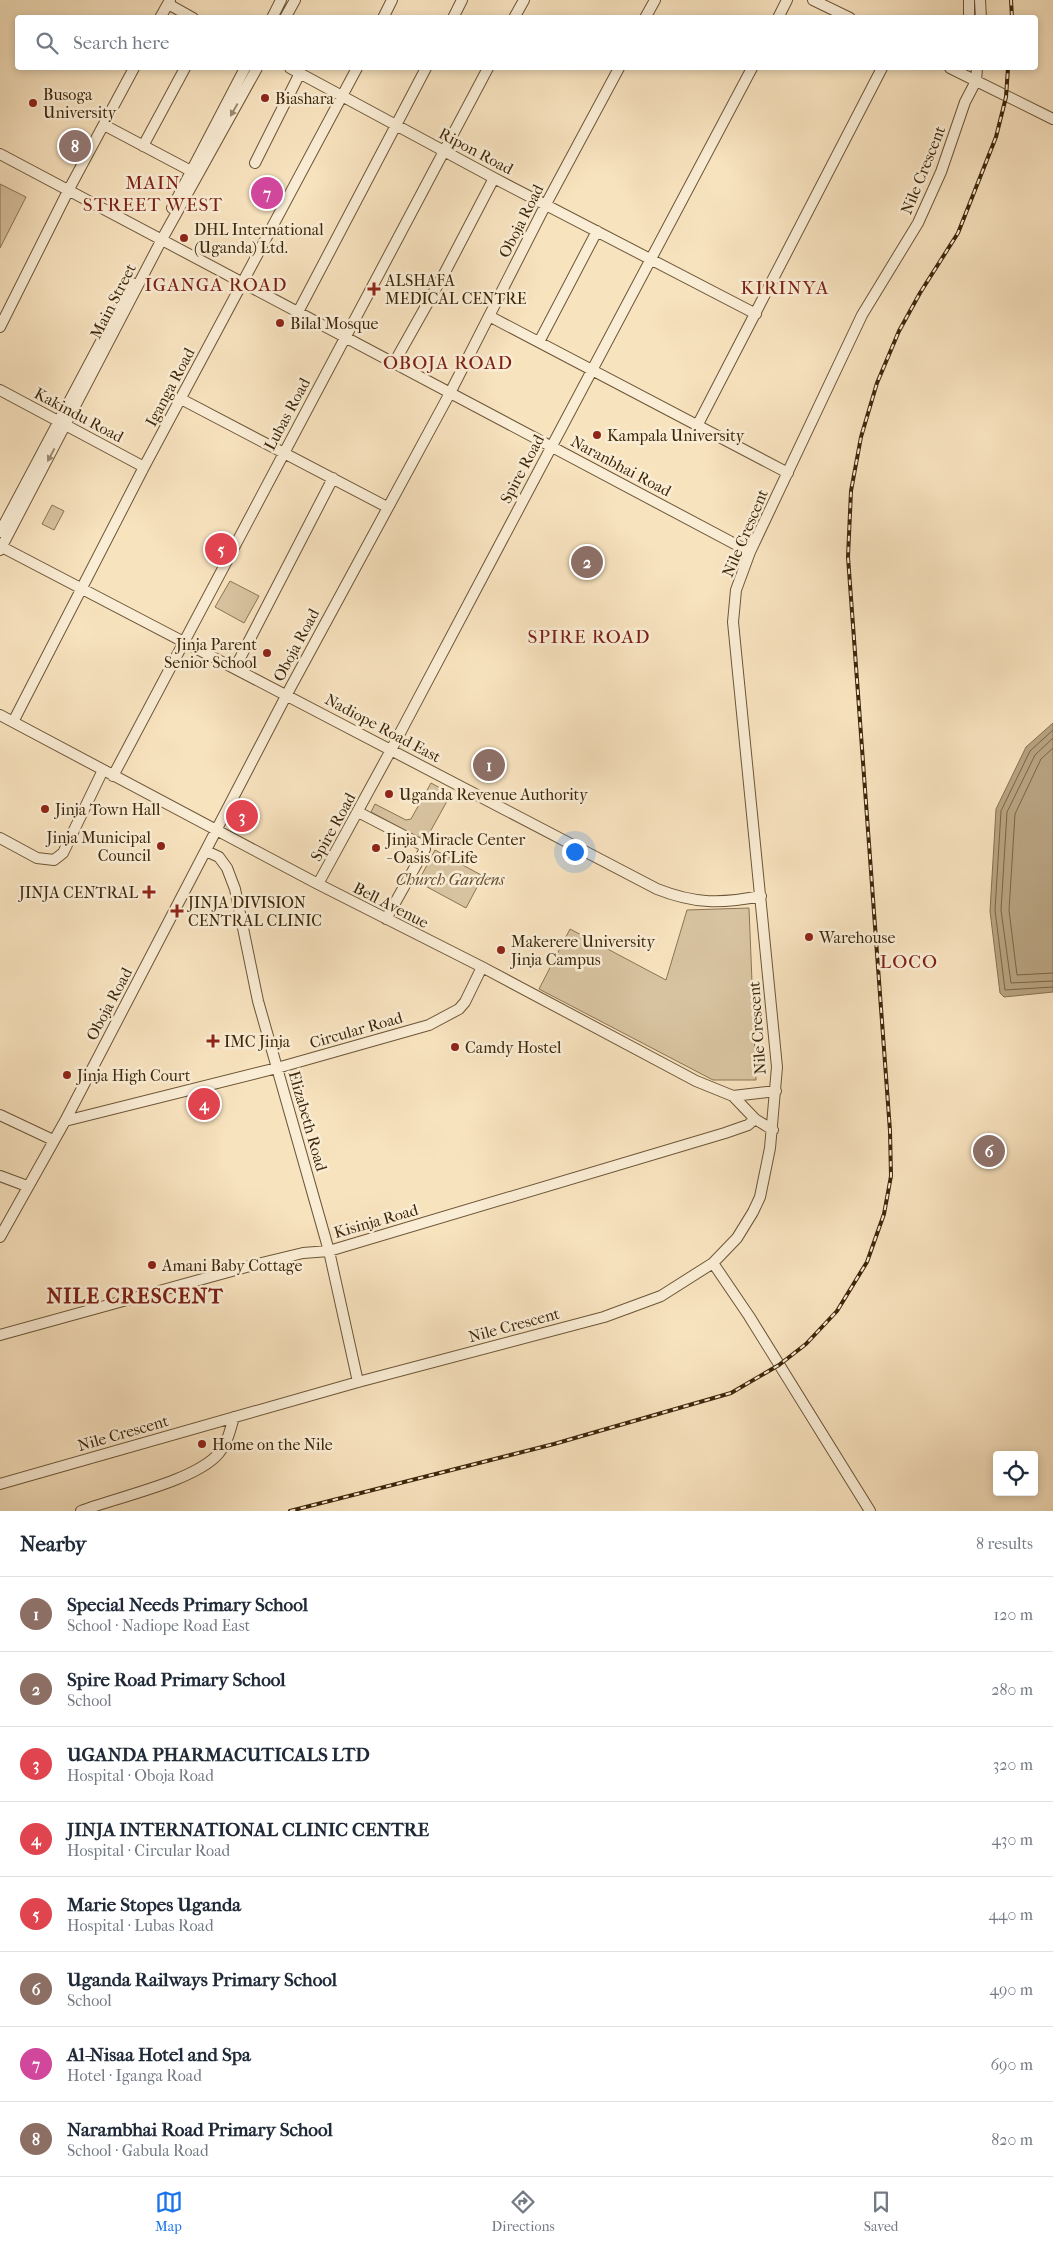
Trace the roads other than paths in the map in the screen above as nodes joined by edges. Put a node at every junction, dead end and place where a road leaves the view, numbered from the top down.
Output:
1 (281, 0) edge
2 (295, 0) edge
3 (392, 0) edge
4 (462, 0) edge
5 (524, 0) edge
6 (655, 0) edge
7 (787, 0) edge
8 (813, 0) edge
9 (969, 0) edge
10 (980, 0) edge
11 (168, 2) edge
12 (162, 15) edge
13 (188, 15) edge
14 (274, 15) edge
15 (287, 15) edge
16 (384, 15) edge
17 (454, 15) edge
18 (516, 15) edge
19 (647, 15) edge
20 (780, 15) edge
21 (844, 15) edge
22 (969, 15) edge
23 (981, 15) edge
24 (133, 70) edge
25 (184, 70) edge
26 (244, 70) edge
27 (256, 70) edge
28 (294, 70) edge
29 (356, 70) edge
30 (425, 70) edge
31 (487, 70) edge
32 (618, 70) edge
33 (751, 70) edge
34 (881, 70) edge
35 (977, 70) edge
36 (966, 72) edge
37 (300, 73) junction
38 (976, 81) junction
39 (343, 95) junction
40 (965, 102) junction
41 (1053, 119) edge
42 (396, 124) junction
43 (104, 125) junction
44 (143, 146) junction
45 (445, 151) junction
46 (0, 154) edge
47 (255, 163) dead end
48 (191, 171) junction
49 (494, 178) junction
50 (68, 191) junction
51 (546, 204) junction
52 (597, 230) junction
53 (158, 240) junction
54 (651, 259) junction
55 (242, 283) junction
56 (298, 312) junction
57 (756, 314) junction
58 (489, 316) junction
59 (0, 327) edge
60 (345, 337) junction
61 (539, 342) junction
62 (394, 363) junction
63 (591, 370) junction
64 (0, 390) edge
65 (450, 393) junction
66 (181, 399) junction
67 (62, 423) junction
68 (697, 426) junction
69 (551, 446) junction
70 (284, 453) junction
71 (144, 467) junction
72 (788, 473) junction
73 (333, 478) junction
74 (388, 507) junction
75 (0, 532) edge
76 (1, 548) edge
77 (750, 552) junction
78 (83, 587) junction
79 (183, 642) junction
80 (235, 668) junction
81 (287, 694) junction
82 (0, 715) edge
83 (13, 722) junction
84 (391, 750) junction
85 (103, 770) junction
86 (113, 776) junction
87 (358, 812) junction
88 (217, 830) junction
89 (0, 838) edge
90 (206, 850) junction
91 (318, 884) junction
92 (761, 896) junction
93 (386, 919) junction
94 (482, 967) junction
95 (277, 1068) junction
96 (776, 1091) junction
97 (733, 1096) junction
98 (0, 1115) edge
99 (755, 1119) junction
100 (65, 1121) junction
101 (773, 1130) junction
102 (53, 1140) junction
103 (0, 1176) edge
104 (27, 1186) junction
105 (0, 1237) edge
106 (329, 1250) junction
107 (713, 1263) junction
108 (0, 1335) edge
109 (358, 1382) junction
110 (234, 1417) junction
111 (0, 1484) edge
112 (80, 1511) edge
113 (870, 1511) edge

1 - 14 street
2 - 15 street
3 - 16 street
4 - 17 street
5 - 18 street
6 - 19 street
7 - 20 street
8 - 21 street
9 - 22 street
10 - 23 street
11 - 12 street
11 - 13 street
24 - 43 street
25 - 44 street
26 - 48 street, Main Street
27 -> 53 street, Main Street
28 - 37 street, Ripon Road
29 - 39 street, Iganga Road
30 - 42 street
31 - 45 street, Lubas Road
32 - 51 street, Oboja Road
33 - 54 street, Spire Road
34 - 57 street
35 - 38 street
36 - 38 street
36 - 40 street
37 - 39 street, Ripon Road
37 - 47 street
38 - 40 street, Nile Crescent
38 - 41 street
39 - 42 street, Ripon Road
39 - 55 street, Iganga Road
40 - 72 street, Nile Crescent
42 - 45 street, Ripon Road
42 - 56 street
43 - 44 street
43 - 50 street
44 - 48 street
45 - 49 street, Ripon Road
45 - 60 street, Lubas Road
46 - 50 street, Naranbhai Road
48 - 53 street, Main Street
49 - 51 street, Ripon Road
49 - 62 street
50 - 53 street, Naranbhai Road
50 - 59 street
51 - 52 street, Ripon Road
51 - 58 street, Oboja Road
52 - 54 street, Ripon Road
52 - 61 street
53 - 55 street, Naranbhai Road
53 - 67 street, Main Street
54 - 57 street, Ripon Road
54 - 63 street, Spire Road
55 - 56 street, Naranbhai Road
55 - 66 street, Iganga Road
56 - 60 street, Naranbhai Road
57 - 68 street
58 - 61 street
58 - 65 street, Oboja Road
60 - 62 street, Naranbhai Road
60 - 70 street, Lubas Road
61 - 63 street
62 - 65 street, Naranbhai Road
63 - 68 street
63 - 69 street, Spire Road
64 - 67 street, Kakindu Road
65 - 69 street, Naranbhai Road
65 - 74 street, Oboja Road
66 - 70 street
66 - 71 street, Iganga Road
67 - 71 street, Kakindu Road
67 - 75 street, Main Street
67 -> 76 street, Main Street
68 - 72 street
69 - 77 street, Naranbhai Road
69 - 84 street, Spire Road
70 - 73 street
70 - 79 street, Lubas Road
71 - 78 street, Iganga Road
72 - 77 street, Nile Crescent
73 - 74 street
73 - 80 street
74 - 81 street, Oboja Road
76 - 78 street, Nadiope Road East
77 - 92 street, Nile Crescent
78 - 79 street, Nadiope Road East
78 - 83 street, Iganga Road
79 - 80 street, Nadiope Road East
79 - 86 street, Lubas Road
80 - 81 street, Nadiope Road East
81 - 84 street, Nadiope Road East
81 - 88 street, Oboja Road
82 - 83 street, Bell Avenue
83 - 85 street, Bell Avenue
84 - 87 street, Spire Road
84 - 92 street, Nadiope Road East
85 - 86 street, Bell Avenue
85 - 89 street
86 - 88 street, Bell Avenue
87 - 91 street, Spire Road
87 - 93 street
88 - 90 street, Oboja Road
88 - 91 street, Bell Avenue
90 - 95 street, Elizabeth Road
90 - 100 street, Oboja Road
91 - 93 street, Bell Avenue
92 - 96 street, Nile Crescent
93 - 94 street, Bell Avenue
94 - 95 street, Circular Road
94 - 97 street, Bell Avenue
95 - 100 street, Circular Road
95 - 106 street, Elizabeth Road
96 - 97 street, Bell Avenue
96 - 101 street, Nile Crescent
97 - 99 street
98 - 102 street
99 - 101 street
99 - 106 street, Kisinja Road
100 - 102 street, Oboja Road
101 - 107 street, Nile Crescent
102 - 104 street, Oboja Road
103 - 104 street
104 - 105 street, Oboja Road
106 - 108 street, Kisinja Road
106 - 109 street, Elizabeth Road
107 - 109 street, Nile Crescent
107 - 113 street
109 - 110 street, Nile Crescent
110 - 111 street, Nile Crescent
110 - 112 street

